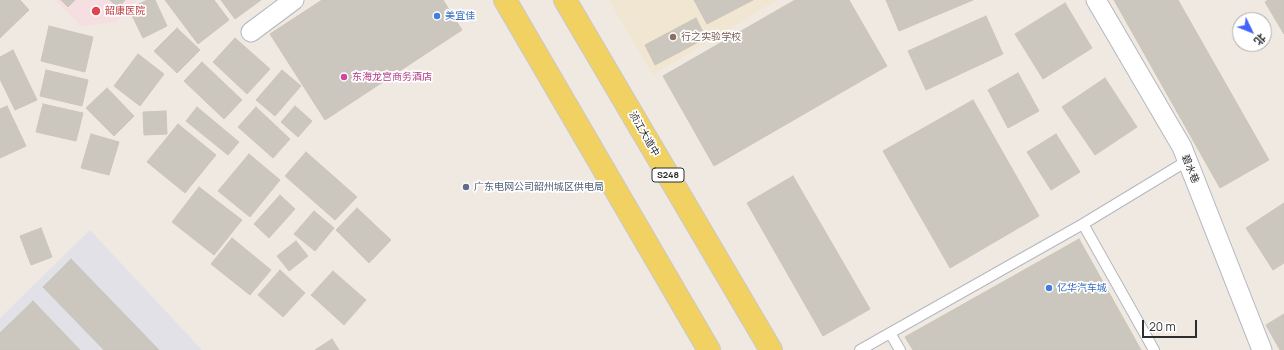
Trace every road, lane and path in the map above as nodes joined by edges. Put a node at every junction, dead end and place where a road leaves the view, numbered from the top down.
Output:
1 (294, 0) edge
2 (505, 0) edge
3 (565, 0) edge
4 (1096, 0) edge
5 (251, 32) dead end
6 (1187, 161) junction
7 (1083, 224) junction
8 (890, 333) junction
9 (709, 350) edge
10 (771, 350) edge
11 (860, 350) edge
12 (900, 350) edge
13 (1154, 350) edge
14 (1262, 350) edge

1 - 5 street
2 - 9 main road
3 - 10 main road, 浈江大道中 / S248
4 - 6 street, 碧水巷
6 - 7 lane
6 - 14 street, 碧水巷
7 - 8 lane
7 - 13 lane
8 - 11 lane
8 - 12 lane

